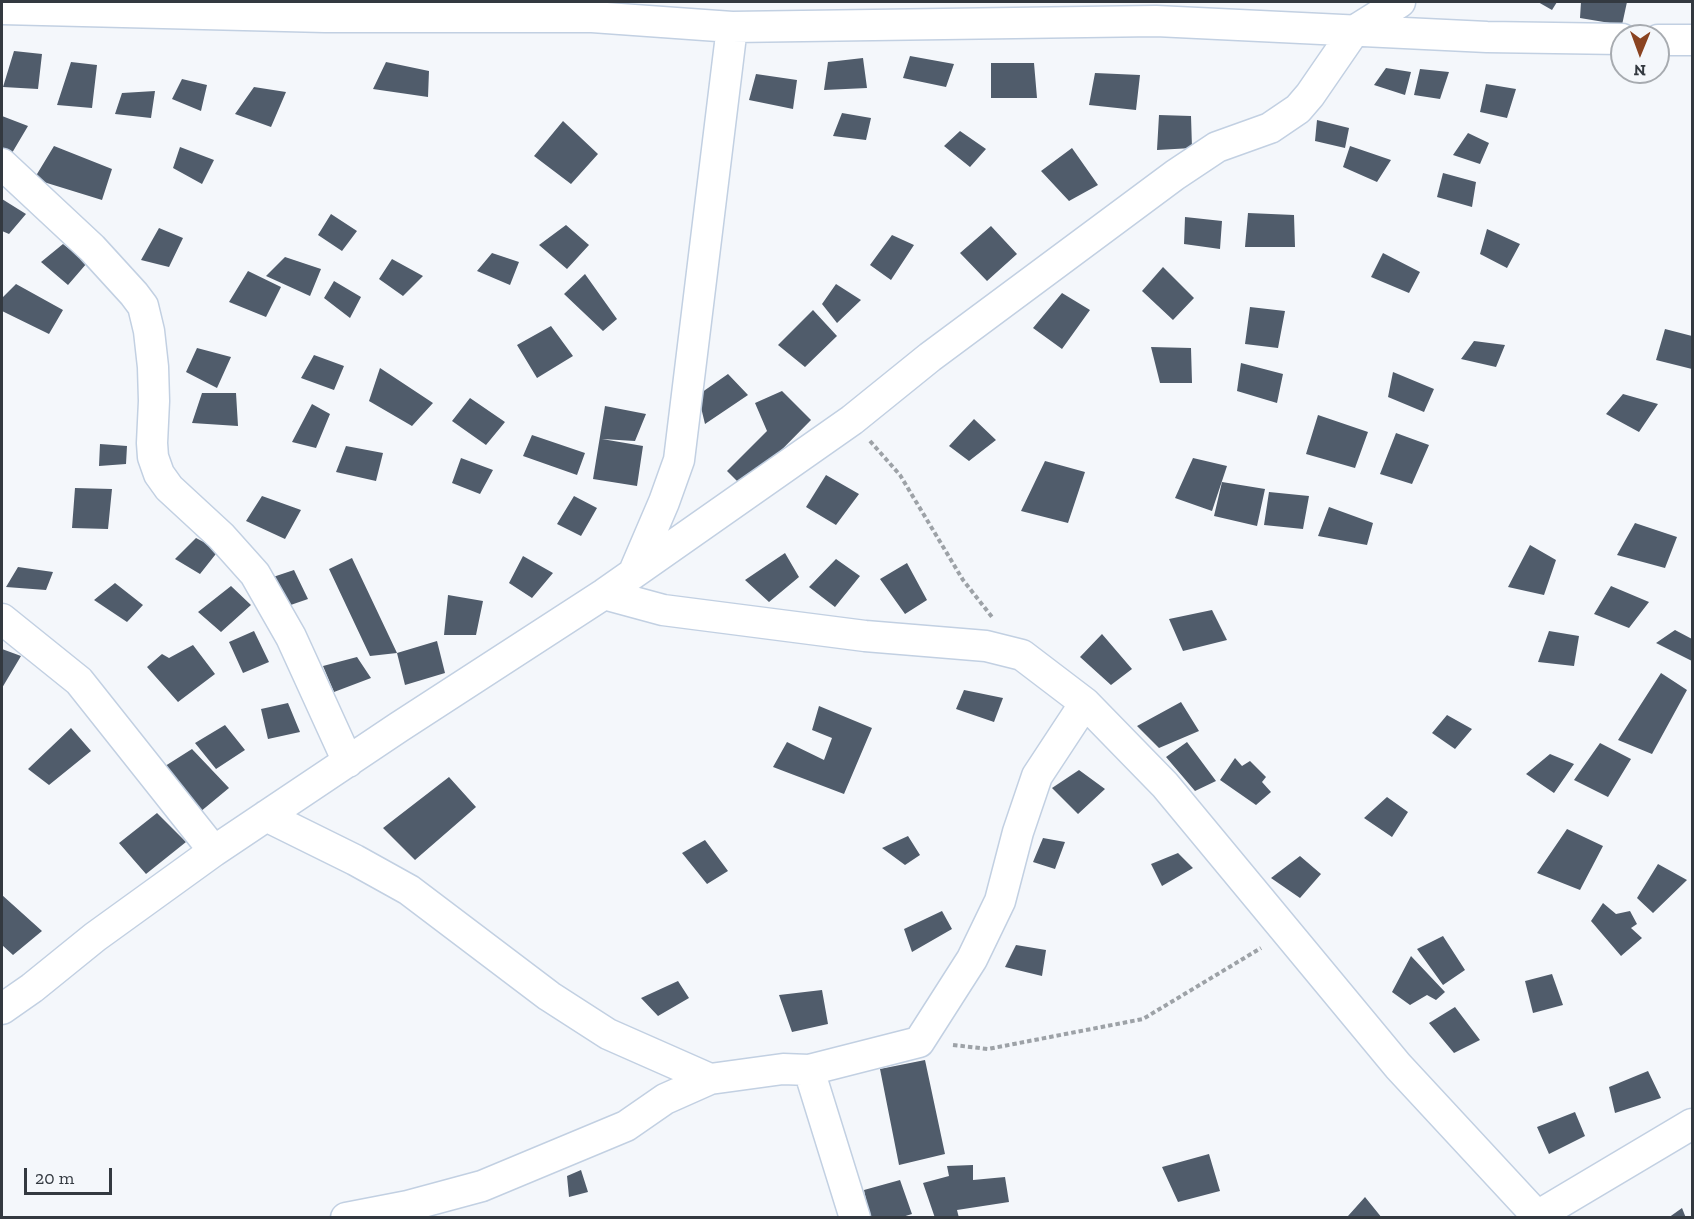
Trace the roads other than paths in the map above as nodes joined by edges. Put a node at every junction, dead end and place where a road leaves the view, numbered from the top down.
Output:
1 (1400, 2) edge
2 (2, 9) edge
3 (732, 27) junction
4 (1354, 31) junction
5 (1610, 39) edge
6 (1670, 40) edge
7 (1692, 40) edge
8 (2, 164) edge
9 (634, 572) junction
10 (604, 594) junction
11 (2, 619) edge
12 (1085, 703) junction
13 (348, 762) junction
14 (266, 816) junction
15 (214, 851) junction
16 (2, 1009) edge
17 (810, 1070) junction
18 (710, 1079) junction
19 (1692, 1124) edge
20 (1536, 1217) edge
21 (346, 1218) edge
22 (855, 1218) edge

1 - 4 street
2 - 3 street
3 - 4 street
3 - 9 street
4 - 5 street
4 - 9 street
6 - 7 street
8 - 13 street
9 - 10 street
10 - 12 street
10 - 13 street
11 - 15 street
12 - 17 street
12 - 20 street
13 - 14 street
14 - 15 street
14 - 18 street
15 - 16 street
17 - 18 street
17 - 22 street
18 - 21 street
19 - 20 street

